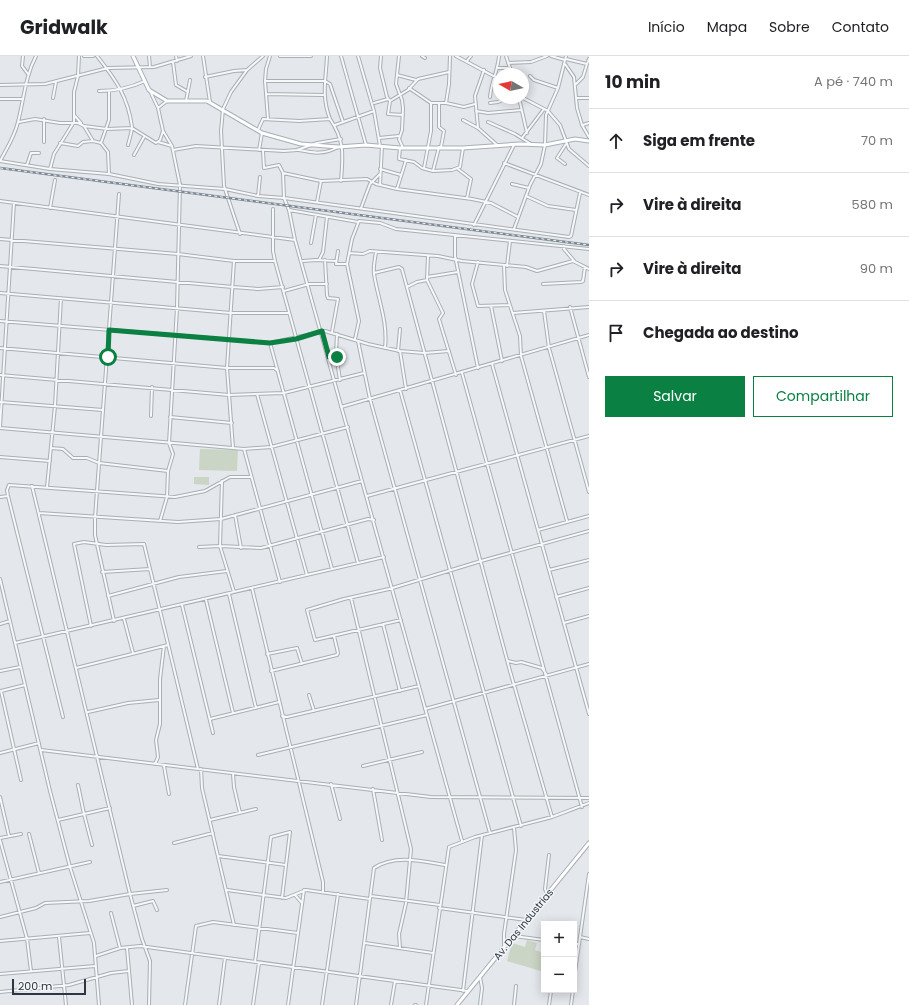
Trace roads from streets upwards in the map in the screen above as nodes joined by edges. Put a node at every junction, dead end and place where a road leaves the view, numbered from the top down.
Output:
1 (23, 56) edge
2 (36, 56) edge
3 (79, 56) edge
4 (84, 56) edge
5 (93, 56) edge
6 (97, 56) edge
7 (133, 56) edge
8 (149, 56) edge
9 (176, 56) edge
10 (191, 56) edge
11 (203, 56) edge
12 (263, 56) edge
13 (270, 56) edge
14 (280, 56) edge
15 (311, 56) edge
16 (327, 56) edge
17 (341, 56) edge
18 (358, 56) edge
19 (381, 56) edge
20 (399, 56) edge
21 (422, 56) edge
22 (450, 56) edge
23 (456, 56) edge
24 (471, 56) edge
25 (499, 56) edge
26 (506, 56) edge
27 (548, 56) edge
28 (551, 56) edge
29 (425, 58) dead end
30 (566, 58) edge
31 (589, 59) edge
32 (177, 61) junction
33 (467, 61) junction
34 (173, 62) junction
35 (508, 63) junction
36 (565, 64) junction
37 (587, 64) junction
38 (150, 67) junction
39 (108, 68) junction
40 (139, 68) junction
41 (498, 68) edge
42 (509, 68) edge
43 (247, 70) junction
44 (484, 70) junction
45 (586, 70) junction
46 (589, 71) edge
47 (449, 72) junction
48 (28, 74) junction
49 (397, 75) junction
50 (78, 76) junction
51 (493, 76) edge
52 (530, 76) dead end
53 (206, 77) junction
54 (190, 80) dead end
55 (416, 80) junction
56 (145, 81) junction
57 (266, 81) junction
58 (325, 81) junction
59 (56, 82) junction
60 (26, 84) junction
61 (575, 84) junction
62 (0, 85) edge
63 (493, 85) edge
64 (120, 88) junction
65 (409, 88) junction
66 (558, 88) junction
67 (149, 90) junction
68 (99, 91) dead end
69 (109, 91) junction
70 (188, 92) junction
71 (266, 94) junction
72 (323, 95) junction
73 (400, 95) junction
74 (490, 97) dead end
75 (53, 98) dead end
76 (576, 98) junction
77 (589, 98) edge
78 (0, 99) edge
79 (23, 99) junction
80 (389, 100) junction
81 (167, 101) junction
82 (186, 101) junction
83 (529, 101) edge
84 (210, 102) junction
85 (373, 103) junction
86 (431, 103) junction
87 (439, 103) junction
88 (446, 103) junction
89 (490, 103) dead end
90 (493, 103) edge
91 (475, 104) junction
92 (520, 104) edge
93 (158, 108) junction
94 (223, 109) junction
95 (544, 109) junction
96 (521, 110) junction
97 (374, 111) junction
98 (476, 111) junction
99 (548, 111) junction
100 (403, 115) junction
101 (75, 116) junction
102 (358, 116) junction
103 (44, 119) junction
104 (268, 119) junction
105 (330, 119) junction
106 (463, 120) dead end
107 (18, 122) junction
108 (74, 122) junction
109 (343, 122) junction
110 (488, 122) dead end
111 (589, 123) edge
112 (82, 124) junction
113 (582, 125) junction
114 (84, 126) junction
115 (335, 126) junction
116 (132, 128) junction
117 (478, 128) junction
118 (107, 129) junction
119 (162, 131) junction
120 (260, 131) junction
121 (527, 133) junction
122 (399, 136) junction
123 (144, 137) junction
124 (589, 137) edge
125 (379, 138) junction
126 (522, 138) junction
127 (341, 139) junction
128 (93, 141) junction
129 (589, 141) edge
130 (44, 142) dead end
131 (158, 142) junction
132 (60, 143) junction
133 (101, 143) junction
134 (566, 143) junction
135 (514, 144) junction
136 (531, 144) junction
137 (128, 145) dead end
138 (366, 145) junction
139 (498, 145) junction
140 (545, 145) junction
141 (172, 146) junction
142 (311, 146) junction
143 (343, 146) junction
144 (381, 146) junction
145 (338, 147) junction
146 (440, 147) junction
147 (221, 148) junction
148 (401, 148) junction
149 (428, 148) junction
150 (463, 148) junction
151 (174, 150) junction
152 (259, 150) junction
153 (297, 150) junction
154 (263, 151) junction
155 (39, 153) dead end
156 (134, 155) dead end
157 (406, 160) junction
158 (0, 161) edge
159 (504, 163) junction
160 (565, 164) dead end
161 (28, 165) junction
162 (589, 166) edge
163 (50, 169) junction
164 (380, 169) junction
165 (424, 169) junction
166 (458, 169) junction
167 (433, 171) junction
168 (283, 173) junction
169 (108, 174) junction
170 (380, 174) junction
171 (401, 175) junction
172 (536, 175) junction
173 (260, 177) dead end
174 (55, 180) dead end
175 (320, 181) junction
176 (341, 181) junction
177 (372, 182) junction
178 (512, 184) dead end
179 (180, 185) junction
180 (380, 185) junction
181 (529, 188) junction
182 (225, 189) junction
183 (397, 189) junction
184 (580, 192) junction
185 (119, 194) dead end
186 (589, 195) edge
187 (258, 196) junction
188 (526, 196) junction
189 (284, 198) junction
190 (467, 198) junction
191 (0, 201) edge
192 (485, 201) junction
193 (317, 202) junction
194 (14, 203) junction
195 (50, 208) junction
196 (360, 208) junction
197 (273, 209) dead end
198 (289, 210) junction
199 (576, 210) junction
200 (316, 214) junction
201 (116, 217) junction
202 (327, 217) junction
203 (518, 217) junction
204 (358, 222) junction
205 (179, 225) junction
206 (474, 225) junction
207 (514, 229) junction
208 (240, 234) junction
209 (455, 235) junction
210 (274, 238) junction
211 (0, 239) edge
212 (12, 240) junction
213 (296, 240) junction
214 (510, 240) junction
215 (311, 243) dead end
216 (564, 246) junction
217 (114, 249) junction
218 (589, 249) edge
219 (338, 251) dead end
220 (376, 252) junction
221 (349, 253) junction
222 (178, 254) junction
223 (428, 256) junction
224 (456, 259) junction
225 (319, 260) junction
226 (325, 260) junction
227 (234, 261) junction
228 (275, 261) junction
229 (302, 261) junction
230 (336, 261) junction
231 (478, 262) junction
232 (575, 262) junction
233 (347, 264) junction
234 (504, 265) junction
235 (0, 266) edge
236 (10, 266) junction
237 (507, 266) junction
238 (588, 268) edge
239 (374, 272) junction
240 (458, 272) junction
241 (112, 277) junction
242 (427, 279) junction
243 (178, 281) junction
244 (309, 284) junction
245 (327, 284) junction
246 (543, 284) dead end
247 (233, 287) junction
248 (283, 287) junction
249 (407, 287) junction
250 (284, 291) junction
251 (0, 293) edge
252 (9, 293) junction
253 (61, 298) junction
254 (110, 303) junction
255 (510, 305) junction
256 (491, 306) junction
257 (570, 307) junction
258 (589, 307) edge
259 (177, 308) junction
260 (544, 310) junction
261 (231, 313) junction
262 (289, 313) junction
263 (513, 313) junction
264 (0, 321) edge
265 (6, 321) junction
266 (59, 325) junction
267 (109, 330) junction
268 (400, 330) dead end
269 (322, 331) junction
270 (332, 332) junction
271 (337, 334) junction
272 (175, 336) junction
273 (589, 336) edge
274 (296, 339) junction
275 (356, 340) junction
276 (578, 340) junction
277 (229, 341) junction
278 (270, 343) junction
279 (0, 348) edge
280 (5, 348) junction
281 (385, 348) junction
282 (549, 348) junction
283 (399, 351) junction
284 (450, 351) junction
285 (57, 352) junction
286 (424, 352) junction
287 (521, 356) junction
288 (108, 357) junction
289 (329, 357) junction
290 (337, 357) junction
291 (502, 361) junction
292 (173, 364) junction
293 (277, 364) junction
294 (492, 364) junction
295 (227, 368) junction
296 (274, 368) junction
297 (478, 368) junction
298 (278, 371) junction
299 (364, 373) junction
300 (462, 373) junction
301 (2, 375) edge
302 (456, 375) junction
303 (589, 377) edge
304 (56, 380) junction
305 (340, 380) junction
306 (335, 381) junction
307 (431, 382) junction
308 (105, 384) junction
309 (309, 387) junction
310 (152, 388) junction
311 (406, 389) junction
312 (172, 390) junction
313 (400, 390) junction
314 (284, 393) junction
315 (257, 394) junction
316 (229, 395) junction
317 (370, 399) junction
318 (1, 402) edge
319 (55, 406) junction
320 (341, 407) junction
321 (103, 410) junction
322 (151, 416) dead end
323 (170, 417) junction
324 (232, 423) junction
325 (348, 427) junction
326 (0, 428) edge
327 (52, 432) junction
328 (323, 434) junction
329 (589, 436) edge
330 (102, 438) junction
331 (575, 440) junction
332 (297, 442) junction
333 (169, 443) junction
334 (271, 447) junction
335 (546, 447) junction
336 (51, 448) junction
337 (233, 448) junction
338 (244, 449) junction
339 (518, 456) junction
340 (0, 457) edge
341 (50, 461) junction
342 (99, 463) junction
343 (487, 464) junction
344 (168, 471) junction
345 (456, 472) junction
346 (251, 477) junction
347 (426, 479) junction
348 (222, 481) junction
349 (362, 482) junction
350 (32, 486) junction
351 (47, 487) junction
352 (337, 488) junction
353 (395, 488) junction
354 (96, 491) junction
355 (589, 492) edge
356 (312, 495) junction
357 (8, 496) junction
358 (367, 496) junction
359 (0, 497) edge
360 (167, 497) junction
361 (286, 502) junction
362 (259, 508) junction
363 (39, 513) junction
364 (235, 515) junction
365 (372, 515) junction
366 (589, 516) edge
367 (95, 518) junction
368 (368, 518) junction
369 (221, 519) junction
370 (374, 520) junction
371 (567, 521) junction
372 (160, 522) junction
373 (348, 524) junction
374 (538, 530) junction
375 (589, 531) edge
376 (322, 532) junction
377 (296, 538) junction
378 (97, 544) junction
379 (541, 545) junction
380 (220, 546) junction
381 (270, 546) junction
382 (199, 547) dead end
383 (241, 548) junction
384 (512, 552) junction
385 (384, 557) junction
386 (589, 560) edge
387 (481, 561) junction
388 (358, 563) junction
389 (150, 569) junction
390 (332, 569) junction
391 (451, 569) junction
392 (550, 570) junction
393 (227, 571) junction
394 (102, 572) junction
395 (307, 575) junction
396 (420, 578) junction
397 (0, 580) edge
398 (280, 582) junction
399 (153, 585) junction
400 (252, 588) junction
401 (393, 588) junction
402 (589, 588) edge
403 (234, 592) junction
404 (229, 594) junction
405 (108, 596) junction
406 (556, 596) junction
407 (351, 597) junction
408 (206, 599) junction
409 (182, 605) junction
410 (159, 610) junction
411 (589, 616) edge
412 (124, 619) junction
413 (401, 620) junction
414 (10, 621) junction
415 (114, 621) junction
416 (564, 622) junction
417 (0, 624) edge
418 (383, 624) junction
419 (91, 626) junction
420 (358, 630) junction
421 (68, 632) junction
422 (334, 636) junction
423 (43, 638) junction
424 (15, 643) junction
425 (168, 645) junction
426 (164, 646) junction
427 (133, 653) junction
428 (267, 654) junction
429 (508, 661) junction
430 (302, 664) junction
431 (589, 664) edge
432 (21, 666) junction
433 (76, 668) junction
434 (576, 668) junction
435 (0, 671) edge
436 (271, 671) junction
437 (546, 675) junction
438 (25, 685) junction
439 (515, 685) junction
440 (419, 686) junction
441 (0, 691) edge
442 (400, 691) junction
443 (484, 693) junction
444 (310, 695) dead end
445 (375, 697) junction
446 (160, 700) junction
447 (453, 701) junction
448 (279, 702) junction
449 (256, 708) junction
450 (425, 709) junction
451 (314, 711) junction
452 (88, 712) junction
453 (233, 713) junction
454 (589, 714) edge
455 (427, 715) junction
456 (282, 716) junction
457 (287, 717) junction
458 (64, 718) dead end
459 (210, 719) junction
460 (283, 721) junction
461 (382, 726) junction
462 (213, 733) dead end
463 (39, 743) junction
464 (290, 748) junction
465 (15, 749) junction
466 (41, 750) junction
467 (422, 752) dead end
468 (0, 753) edge
469 (258, 755) dead end
470 (98, 757) junction
471 (158, 757) junction
472 (390, 760) junction
473 (155, 764) junction
474 (161, 765) junction
475 (164, 765) junction
476 (363, 766) dead end
477 (198, 769) junction
478 (201, 769) junction
479 (233, 774) junction
480 (22, 780) dead end
481 (297, 780) junction
482 (332, 784) junction
483 (78, 785) dead end
484 (373, 789) junction
485 (397, 792) junction
486 (169, 794) dead end
487 (0, 797) edge
488 (546, 797) junction
489 (580, 797) junction
490 (450, 798) junction
491 (480, 798) junction
492 (513, 798) junction
493 (589, 798) edge
494 (589, 804) edge
495 (582, 807) junction
496 (110, 808) junction
497 (256, 809) dead end
498 (240, 813) junction
499 (84, 814) junction
500 (552, 817) junction
501 (340, 819) dead end
502 (58, 820) junction
503 (210, 820) junction
504 (521, 826) junction
505 (514, 828) junction
506 (213, 833) junction
507 (490, 833) junction
508 (21, 834) dead end
509 (30, 834) dead end
510 (482, 835) junction
511 (9, 836) junction
512 (0, 839) edge
513 (382, 840) dead end
514 (462, 841) junction
515 (174, 843) dead end
516 (589, 843) edge
517 (92, 845) dead end
518 (218, 856) junction
519 (549, 856) dead end
520 (410, 859) junction
521 (90, 862) dead end
522 (269, 862) junction
523 (286, 865) junction
524 (445, 865) junction
525 (70, 867) junction
526 (40, 872) junction
527 (589, 874) edge
528 (11, 880) junction
529 (0, 882) edge
530 (167, 890) dead end
531 (227, 890) junction
532 (304, 890) junction
533 (323, 892) junction
534 (130, 894) junction
535 (338, 894) junction
536 (547, 894) junction
537 (264, 895) junction
538 (295, 895) junction
539 (371, 897) junction
540 (282, 898) junction
541 (406, 900) junction
542 (82, 901) junction
543 (303, 904) junction
544 (133, 906) junction
545 (440, 906) junction
546 (157, 910) dead end
547 (473, 912) junction
548 (20, 913) junction
549 (111, 913) dead end
550 (0, 917) edge
551 (507, 917) junction
552 (526, 920) junction
553 (234, 925) junction
554 (259, 929) junction
555 (91, 933) junction
556 (298, 933) junction
557 (59, 936) junction
558 (514, 936) junction
559 (580, 937) junction
560 (27, 939) junction
561 (589, 939) edge
562 (541, 940) edge
563 (0, 941) edge
564 (399, 942) junction
565 (365, 943) junction
566 (579, 944) joint
567 (505, 946) junction
568 (145, 947) junction
569 (396, 947) junction
570 (120, 948) junction
571 (127, 948) junction
572 (400, 948) junction
573 (433, 952) junction
574 (192, 954) junction
575 (95, 956) junction
576 (225, 958) junction
577 (577, 958) edge
578 (255, 962) junction
579 (259, 963) junction
580 (95, 966) junction
581 (293, 967) junction
582 (63, 969) junction
583 (129, 971) junction
584 (31, 972) junction
585 (326, 972) junction
586 (0, 974) edge
587 (360, 976) junction
588 (480, 977) junction
589 (96, 978) junction
590 (395, 981) junction
591 (64, 986) junction
592 (428, 986) junction
593 (516, 986) dead end
594 (463, 991) junction
595 (468, 991) junction
596 (0, 992) edge
597 (552, 993) edge
598 (572, 993) edge
599 (66, 1005) edge
600 (99, 1005) edge
601 (132, 1005) edge
602 (148, 1005) edge
603 (185, 1005) edge
604 (218, 1005) edge
605 (253, 1005) edge
606 (288, 1005) edge
607 (322, 1005) edge
608 (356, 1005) edge
609 (391, 1005) edge
610 (426, 1005) edge
611 (457, 1005) edge
612 (480, 1005) edge
613 (514, 1005) edge
614 (549, 1005) edge
615 (571, 1005) edge

1 - 48 street
2 - 48 street
3 - 50 street
4 - 5 street
6 - 39 street
7 - 40 street
8 - 38 street
9 - 32 street
10 - 32 street
11 - 53 street
12 - 43 street
13 - 57 street
14 - 15 street
16 - 58 street
17 - 102 street
18 - 85 street
19 - 80 street
20 - 49 street
21 - 29 street
22 - 47 street
23 - 33 street
24 - 33 street
25 - 41 street
26 - 35 street
27 - 35 street
28 - 30 street
30 - 36 street
30 - 37 street
31 - 37 street
32 - 34 street
33 - 44 street
34 - 38 street
34 - 70 street
35 - 42 street
36 - 61 street
36 - 66 street
37 - 45 street
38 - 40 street
39 - 40 street
39 - 50 street
39 - 64 street
40 - 56 street
43 - 53 street
43 - 94 street
44 - 51 street
44 - 91 street
45 - 46 street
45 - 61 street
47 - 55 street
47 - 88 street
48 - 60 street
49 - 55 street
49 - 73 street
50 - 59 street
50 - 101 street
52 - 66 street
53 - 84 street
54 - 70 street
55 - 65 street
56 - 64 street
56 - 67 street
57 - 58 street
57 - 71 street
58 - 72 street
58 - 109 street
59 - 60 street
59 - 75 street
60 - 62 street
60 - 79 street
61 - 76 street
63 - 74 street
64 - 69 street
64 - 116 street
65 - 73 street
65 - 86 street
66 - 99 street
67 - 81 street
67 - 93 street
68 - 69 street
69 - 118 street
70 - 82 street
71 - 72 street
71 - 104 street
72 - 105 street
73 - 80 street
73 - 100 street
76 - 77 street
76 - 113 street
78 - 79 street
79 - 107 street
80 - 85 street
80 - 100 street
81 - 82 street
81 - 93 street
82 - 84 street
83 - 95 street
84 - 94 street
85 - 97 street
86 - 87 street
86 - 149 street
87 - 88 street
87 - 146 street
88 - 91 street
89 - 90 street
91 - 98 street
92 - 96 street
93 - 119 street
94 - 120 street
94 - 147 street
95 - 99 street
95 - 121 street
96 - 98 street
96 - 121 street
97 - 102 street
97 - 125 street
98 - 117 street
99 - 134 street
99 - 140 street
100 - 122 street
101 - 108 street
101 - 112 street
102 - 109 street
102 - 138 street
103 - 107 street
103 - 108 street
103 - 130 street
104 - 105 street
104 - 120 street
105 - 115 street
106 - 117 street
107 - 158 street
108 - 112 street
108 - 132 street
109 - 115 street
110 - 126 street
111 - 113 street
112 - 114 street
113 - 124 street
114 - 118 street
114 - 128 street
115 - 127 street
116 - 118 street
116 - 123 street
116 - 137 street
117 - 139 street
118 - 133 street
119 - 131 street
119 - 141 street
120 - 142 street
120 - 152 street
121 - 126 street
122 - 125 street
122 - 148 street
123 - 131 street
123 - 156 street
125 - 144 street
126 - 136 street
127 - 142 street
127 - 143 street
128 - 132 street
128 - 133 street
129 - 134 street
131 - 141 street
132 - 163 street
133 - 169 street
134 - 140 street
134 - 160 street
134 - 162 street
135 - 136 street
135 - 139 street
135 - 159 street
136 - 140 street
138 - 143 street
138 - 144 street
139 - 150 street
140 - 172 street
141 - 151 street
142 - 145 street
142 - 153 street
143 - 145 street
143 - 176 street
144 - 148 street
144 - 164 street
145 - 153 street
146 - 149 street
146 - 150 street
146 - 167 street
147 - 151 street
147 - 152 street
147 - 182 street
148 - 149 street
148 - 157 street
149 - 165 street
150 - 166 street
151 - 179 street
152 - 154 street
153 - 154 street
154 - 168 street
155 - 161 street
157 - 165 street
157 - 171 street
158 - 161 street
159 - 172 street
159 - 192 street
161 - 163 street
163 - 169 street
164 - 170 street
164 - 171 street
165 - 167 street
166 - 167 street
166 - 190 street
168 - 175 street
168 - 189 street
169 - 179 street
170 - 177 street
170 - 180 street
171 - 183 street
172 - 181 street
172 - 184 street
173 - 187 street
174 - 195 street
175 - 176 street
175 - 193 street
176 - 177 street
177 - 180 street
177 - 196 street
178 - 181 street
179 - 182 street
179 - 205 street
180 - 183 street
181 - 188 street
182 - 187 street
182 - 208 street
183 - 190 street
184 - 186 street
184 - 199 street
185 - 201 street
187 - 189 street
188 - 199 street
188 - 203 street
189 - 193 street
189 - 198 street
190 - 192 street
191 - 194 street
192 - 203 street
192 - 206 street
193 - 196 street
194 - 195 street
194 - 212 street
195 - 201 street
196 - 206 street
197 - 210 street
198 - 200 street
198 - 213 street
199 - 207 street
200 - 202 street
200 - 215 street
201 - 205 street
201 - 217 street
202 - 204 street
202 - 225 street
203 - 207 street
204 - 209 street
204 - 221 street
205 - 208 street
205 - 222 street
206 - 207 street
208 - 210 street
209 - 214 street
209 - 224 street
210 - 213 street
210 - 228 street
211 - 212 street
212 - 217 street
212 - 236 street
213 - 229 street
214 - 216 street
214 - 237 street
216 - 218 street
216 - 232 street
217 - 222 street
217 - 241 street
219 - 230 street
220 - 221 street
220 - 223 street
220 - 239 street
221 - 233 street
222 - 227 street
222 - 243 street
223 - 224 street
223 - 242 street
224 - 231 street
224 - 240 street
225 - 226 street
225 - 229 street
226 - 230 street
226 - 245 street
227 - 228 street
227 - 247 street
228 - 248 street
229 - 244 street
230 - 233 street
231 - 234 street
231 - 256 street
232 - 237 street
232 - 238 street
233 - 275 street
234 - 237 street
234 - 255 street
235 - 236 street
236 - 241 street
236 - 252 street
238 - 246 street
239 - 249 street
239 - 281 street
240 - 242 street
240 - 297 street
241 - 243 street
241 - 254 street
242 - 249 street
242 - 284 street
243 - 247 street
243 - 259 street
244 - 245 street
244 - 250 street
244 - 269 street
245 - 270 street
247 - 248 street
247 - 261 street
248 - 250 street
249 - 286 street
250 - 262 street
251 - 252 street
252 - 253 street
252 - 265 street
253 - 254 street
253 - 266 street
254 - 259 street
254 - 267 street
255 - 256 street
255 - 263 street
256 - 291 street
257 - 258 street
257 - 260 street
257 - 276 street
259 - 261 street
259 - 272 street
260 - 263 street
260 - 282 street
261 - 262 street
261 - 277 street
262 - 274 street
263 - 287 street
264 - 265 street
265 - 266 street
265 - 280 street
266 - 267 street
266 - 285 street
267 - 272 street
267 - 288 street
268 - 283 street
269 - 270 street
269 - 274 street
269 - 289 street
270 - 271 street
271 - 275 street
271 - 290 street
272 - 277 street
272 - 292 street
273 - 276 street
274 - 278 street
274 - 309 street
275 - 281 street
275 - 299 street
276 - 282 street
276 - 303 street
277 - 278 street
277 - 295 street
278 - 293 street
279 - 280 street
280 - 285 street
280 - 301 street
281 - 283 street
282 - 287 street
282 - 331 street
283 - 286 street
283 - 311 street
284 - 286 street
284 - 302 street
285 - 288 street
285 - 304 street
286 - 307 street
287 - 291 street
287 - 335 street
288 - 292 street
288 - 308 street
289 - 290 street
289 - 306 street
290 - 305 street
291 - 294 street
292 - 295 street
292 - 312 street
293 - 296 street
293 - 298 street
294 - 297 street
294 - 339 street
295 - 296 street
295 - 316 street
296 - 298 street
297 - 300 street
298 - 314 street
299 - 305 street
299 - 317 street
300 - 302 street
300 - 343 street
301 - 304 street
301 - 318 street
302 - 307 street
304 - 308 street
304 - 319 street
305 - 306 street
306 - 309 street
306 - 320 street
307 - 311 street
307 - 345 street
308 - 310 street
308 - 321 street
309 - 314 street
309 - 328 street
310 - 312 street
310 - 322 street
311 - 313 street
312 - 316 street
312 - 323 street
313 - 317 street
313 - 347 street
314 - 315 street
314 - 332 street
315 - 316 street
315 - 334 street
316 - 324 street
317 - 320 street
317 - 353 street
318 - 319 street
318 - 326 street
319 - 321 street
319 - 327 street
320 - 325 street
321 - 330 street
323 - 324 street
323 - 333 street
324 - 337 street
325 - 328 street
325 - 349 street
326 - 327 street
327 - 330 street
327 - 336 street
328 - 332 street
328 - 352 street
329 - 331 street
330 - 333 street
330 - 342 street
331 - 335 street
331 - 355 street
332 - 334 street
332 - 356 street
333 - 337 street
333 - 344 street
334 - 338 street
334 - 361 street
335 - 339 street
335 - 371 street
336 - 341 street
336 - 342 street
337 - 338 street
338 - 346 street
339 - 343 street
339 - 374 street
340 - 341 street
341 - 351 street
342 - 344 street
342 - 354 street
343 - 345 street
343 - 384 street
344 - 360 street
345 - 347 street
345 - 387 street
346 - 348 street
346 - 362 street
347 - 353 street
347 - 391 street
348 - 360 street
348 - 369 street
349 - 352 street
349 - 358 street
350 - 351 street
350 - 357 street
350 - 363 street
351 - 354 street
352 - 356 street
352 - 373 street
353 - 358 street
353 - 396 street
354 - 360 street
354 - 367 street
356 - 361 street
356 - 376 street
357 - 359 street
357 - 423 street
358 - 365 street
360 - 372 street
361 - 362 street
361 - 377 street
362 - 364 street
362 - 381 street
363 - 367 street
363 - 421 street
364 - 369 street
364 - 383 street
365 - 368 street
365 - 370 street
366 - 371 street
367 - 372 street
367 - 378 street
368 - 370 street
368 - 373 street
369 - 372 street
369 - 380 street
370 - 385 street
371 - 374 street
373 - 376 street
373 - 388 street
374 - 379 street
375 - 379 street
376 - 377 street
376 - 390 street
377 - 381 street
377 - 395 street
378 - 389 street
378 - 394 street
378 - 419 street
379 - 384 street
379 - 392 street
380 - 382 street
380 - 383 street
380 - 393 street
381 - 383 street
381 - 398 street
384 - 387 street
384 - 437 street
385 - 388 street
385 - 401 street
386 - 392 street
387 - 391 street
387 - 429 street
388 - 390 street
389 - 394 street
389 - 399 street
390 - 395 street
391 - 396 street
391 - 443 street
392 - 406 street
393 - 399 street
393 - 403 street
394 - 405 street
395 - 398 street
396 - 401 street
396 - 447 street
397 - 414 street
398 - 400 street
399 - 405 street
399 - 410 street
400 - 403 street
400 - 428 street
401 - 407 street
401 - 413 street
402 - 406 street
403 - 404 street
404 - 408 street
404 - 449 street
405 - 415 street
406 - 416 street
407 - 420 street
407 - 422 street
408 - 409 street
408 - 453 street
409 - 410 street
409 - 459 street
410 - 412 street
410 - 425 street
411 - 416 street
412 - 415 street
412 - 427 street
413 - 418 street
413 - 440 street
414 - 417 street
414 - 424 street
415 - 419 street
416 - 434 street
418 - 420 street
418 - 442 street
419 - 421 street
420 - 422 street
420 - 445 street
421 - 423 street
421 - 433 street
422 - 430 street
423 - 424 street
423 - 458 street
424 - 432 street
425 - 426 street
425 - 477 street
426 - 427 street
426 - 446 street
427 - 433 street
428 - 430 street
428 - 436 street
429 - 437 street
429 - 439 street
430 - 436 street
431 - 434 street
432 - 435 street
432 - 438 street
433 - 452 street
434 - 437 street
434 - 454 street
436 - 448 street
437 - 439 street
437 - 489 street
438 - 441 street
438 - 463 street
439 - 443 street
439 - 488 street
440 - 442 street
440 - 450 street
441 - 465 street
442 - 445 street
443 - 447 street
443 - 492 street
444 - 451 street
445 - 451 street
445 - 461 street
446 - 452 street
446 - 471 street
447 - 450 street
447 - 491 street
448 - 449 street
448 - 456 street
449 - 453 street
450 - 455 street
451 - 457 street
452 - 470 street
453 - 459 street
455 - 461 street
455 - 490 street
456 - 457 street
456 - 460 street
457 - 460 street
459 - 462 street
460 - 464 street
461 - 464 street
461 - 472 street
463 - 465 street
463 - 466 street
464 - 469 street
464 - 481 street
465 - 468 street
465 - 480 street
466 - 470 street
466 - 502 street
467 - 472 street
470 - 473 street
470 - 496 street
471 - 473 street
471 - 474 street
472 - 476 street
472 - 485 street
473 - 474 street
474 - 475 street
475 - 477 street
475 - 486 street
477 - 478 street
478 - 479 street
478 - 503 street
479 - 481 street
479 - 498 street
481 - 482 street
481 - 533 street
482 - 484 street
482 - 501 street
483 - 499 street
484 - 485 street
484 - 513 street
485 - 490 street
485 - 520 street
487 - 511 street
488 - 489 street
488 - 492 street
488 - 500 street
489 - 493 street
489 - 495 street
490 - 491 street
490 - 514 street
491 - 492 street
491 - 507 street
492 - 504 street
494 - 495 street
495 - 500 street
496 - 499 street
496 - 534 street
497 - 498 street
498 - 503 street
499 - 502 street
499 - 517 street
500 - 504 street
502 - 525 street
503 - 506 street
504 - 505 street
505 - 507 street
505 - 551 street
506 - 515 street
506 - 518 street
507 - 510 street
508 - 511 street
509 - 526 street
510 - 514 street
510 - 547 street
511 - 512 street
512 - 528 street
514 - 524 street
516 - 536 street, Av. Das Industrias
518 - 522 street
518 - 531 street
519 - 536 street
520 - 524 street
520 - 539 street
520 - 541 street
521 - 525 street
522 - 523 street
522 - 523 street
522 - 537 street
523 - 540 street
524 - 545 street
525 - 526 street
525 - 542 street
526 - 528 street
527 - 559 street
528 - 529 street
528 - 548 street
530 - 534 street
531 - 537 street
531 - 553 street
532 - 533 street
532 - 538 street
532 - 543 street
533 - 535 street
534 - 542 street
534 - 544 street
535 - 539 street
535 - 585 street
536 - 552 street, Av. Das Industrias
537 - 540 street
537 - 554 street
538 - 540 street
538 - 543 street
539 - 541 street
539 - 565 street
541 - 545 street
541 - 564 street
542 - 548 street
542 - 555 street
543 - 556 street
544 - 546 street
544 - 568 street
545 - 547 street
545 - 573 street
547 - 551 street
547 - 594 street
548 - 550 street
548 - 560 street
549 - 570 street
551 - 552 street
551 - 567 street
552 - 558 street, Av. Das Industrias
553 - 554 street
553 - 574 street
554 - 556 street
554 - 578 street
555 - 557 street
555 - 575 street
556 - 581 street
557 - 560 street
557 - 582 street
558 - 562 street
558 - 567 street, Av. Das Industrias
559 - 561 street
559 - 566 street
560 - 563 street
560 - 584 street
564 - 569 street
564 - 572 street
565 - 569 street
565 - 587 street
566 - 577 street
567 - 588 street, Av. Das Industrias
568 - 571 street
568 - 574 street
568 - 602 street
569 - 572 street
570 - 571 street
570 - 575 street
571 - 583 street
572 - 573 street
573 - 592 street
574 - 576 street
574 - 603 street
575 - 580 street
576 - 578 street
576 - 604 street
578 - 579 street
579 - 581 street
579 - 605 street
580 - 582 street
580 - 589 street
581 - 585 street
581 - 606 street
582 - 584 street
582 - 591 street
583 - 589 street
583 - 601 street
584 - 586 street
585 - 587 street
585 - 607 street
587 - 590 street
587 - 608 street
588 - 595 street, Av. Das Industrias
588 - 612 street
589 - 591 street
589 - 600 street
590 - 592 street
590 - 609 street
591 - 596 street
591 - 599 street
592 - 594 street
592 - 610 street
593 - 613 street
594 - 595 street
595 - 611 street, Av. Das Industrias
597 - 614 street
598 - 615 street

